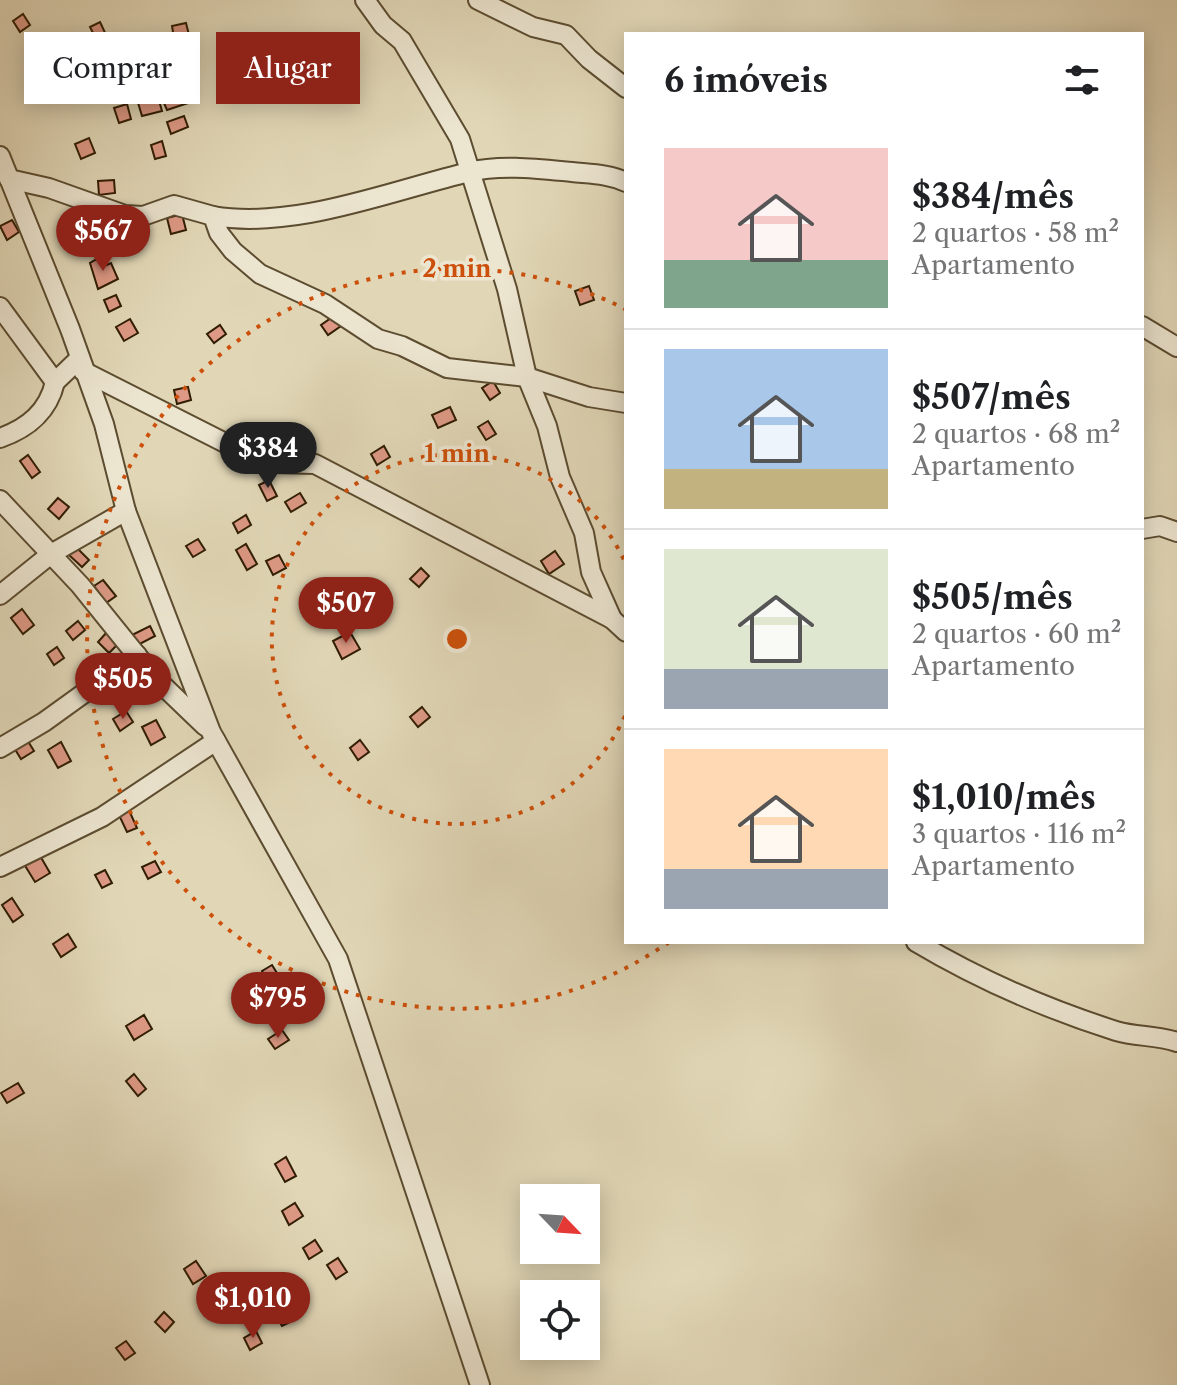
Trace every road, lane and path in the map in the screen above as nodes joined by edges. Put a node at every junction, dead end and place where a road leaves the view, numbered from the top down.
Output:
1 (365, 0) edge
2 (478, 0) edge
3 (624, 86) edge
4 (0, 156) edge
5 (470, 171) junction
6 (9, 179) junction
7 (624, 181) edge
8 (213, 216) junction
9 (0, 307) edge
10 (1144, 327) edge
11 (1177, 347) edge
12 (81, 364) junction
13 (527, 377) junction
14 (55, 382) junction
15 (624, 403) edge
16 (0, 438) edge
17 (0, 500) edge
18 (126, 511) junction
19 (1144, 529) edge
20 (1177, 532) edge
21 (51, 554) junction
22 (0, 595) edge
23 (612, 619) junction
24 (624, 630) edge
25 (137, 655) junction
26 (214, 736) junction
27 (0, 748) edge
28 (0, 867) edge
29 (919, 944) edge
30 (1177, 1042) edge
31 (480, 1385) edge

1 - 5 street
2 - 3 street
4 - 6 street
5 - 7 street
5 - 8 street
5 - 13 street
6 - 8 street
6 - 12 street
8 - 13 street
9 - 14 street
10 - 11 street
12 - 14 street
12 - 18 street
12 - 23 street
13 - 15 street
13 - 23 street
14 - 16 street
17 - 21 street
18 - 21 street
18 - 26 street
19 - 20 street
21 - 22 street
21 - 25 street
23 - 24 street
25 - 26 street
25 - 27 street
26 - 28 street
26 - 31 street
29 - 30 street

